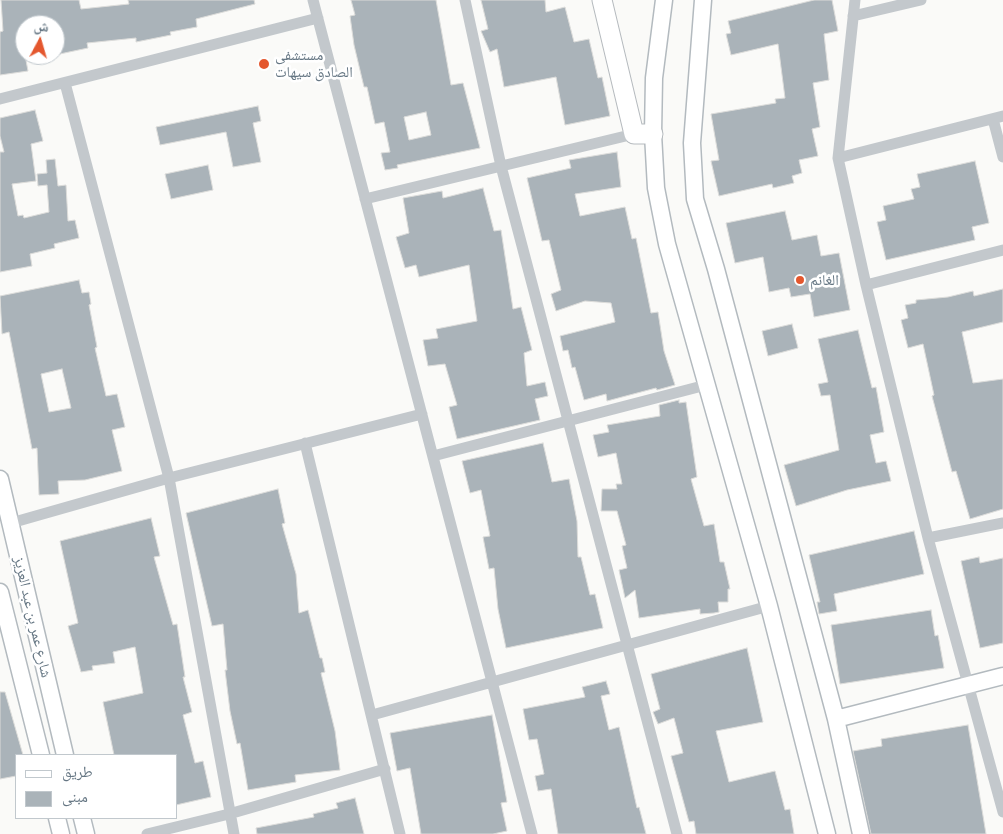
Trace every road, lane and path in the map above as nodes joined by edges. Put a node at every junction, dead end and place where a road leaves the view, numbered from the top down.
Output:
1 (313, 0) edge
2 (465, 0) edge
3 (602, 0) edge
4 (664, 0) edge
5 (703, 0) edge
6 (855, 0) edge
7 (921, 0) edge
8 (853, 16) junction
9 (318, 18) junction
10 (65, 83) junction
11 (0, 98) edge
12 (998, 117) edge
13 (634, 134) junction
14 (653, 134) junction
15 (1003, 157) edge
16 (838, 158) junction
17 (502, 166) junction
18 (365, 200) junction
19 (1003, 250) edge
20 (866, 285) junction
21 (706, 385) junction
22 (422, 414) junction
23 (568, 422) junction
24 (305, 443) junction
25 (433, 456) junction
26 (169, 478) junction
27 (0, 479) edge
28 (11, 523) junction
29 (1003, 523) edge
30 (928, 538) junction
31 (0, 592) edge
32 (769, 606) junction
33 (626, 645) junction
34 (1003, 676) edge
35 (492, 682) junction
36 (968, 685) junction
37 (372, 715) junction
38 (836, 719) junction
39 (41, 754) edge
40 (66, 754) edge
41 (385, 769) junction
42 (1003, 812) edge
43 (229, 814) junction
44 (57, 819) edge
45 (82, 819) edge
46 (61, 834) edge
47 (86, 834) edge
48 (147, 834) edge
49 (234, 834) edge
50 (400, 834) edge
51 (532, 834) edge
52 (677, 834) edge
53 (827, 834) edge
54 (861, 834) edge

1 - 9 street
2 - 17 street
3 - 13 main road
4 - 14 street
5 - 38 street
6 - 8 street
7 - 8 street
8 - 16 street
9 - 10 street
9 - 18 street
10 - 11 street
10 - 26 street
12 - 15 street
12 - 16 street
13 - 14 main road
13 - 17 street
14 - 21 street
16 - 20 street
17 - 18 street
17 - 23 street
18 - 22 street
19 - 20 street
20 - 30 street
21 - 23 street
21 - 32 street
22 - 24 street
22 - 25 street
23 - 25 street
23 - 33 street
24 - 26 street
24 - 37 street
25 - 35 street
26 - 28 street
26 - 43 street
27 - 28 street, شارع عمر بن عبد العزيز
28 - 40 street, شارع عمر بن عبد العزيز
29 - 30 street
30 - 36 street
31 - 39 street, شارع عمر بن عبد العزيز
32 - 33 street
32 - 53 street
33 - 35 street
33 - 52 street
34 - 36 street
35 - 37 street
35 - 51 street
36 - 38 street
36 - 42 street
37 - 41 street
38 - 54 street
41 - 43 street
41 - 50 street
43 - 48 street
43 - 49 street
44 - 46 street
45 - 47 street

